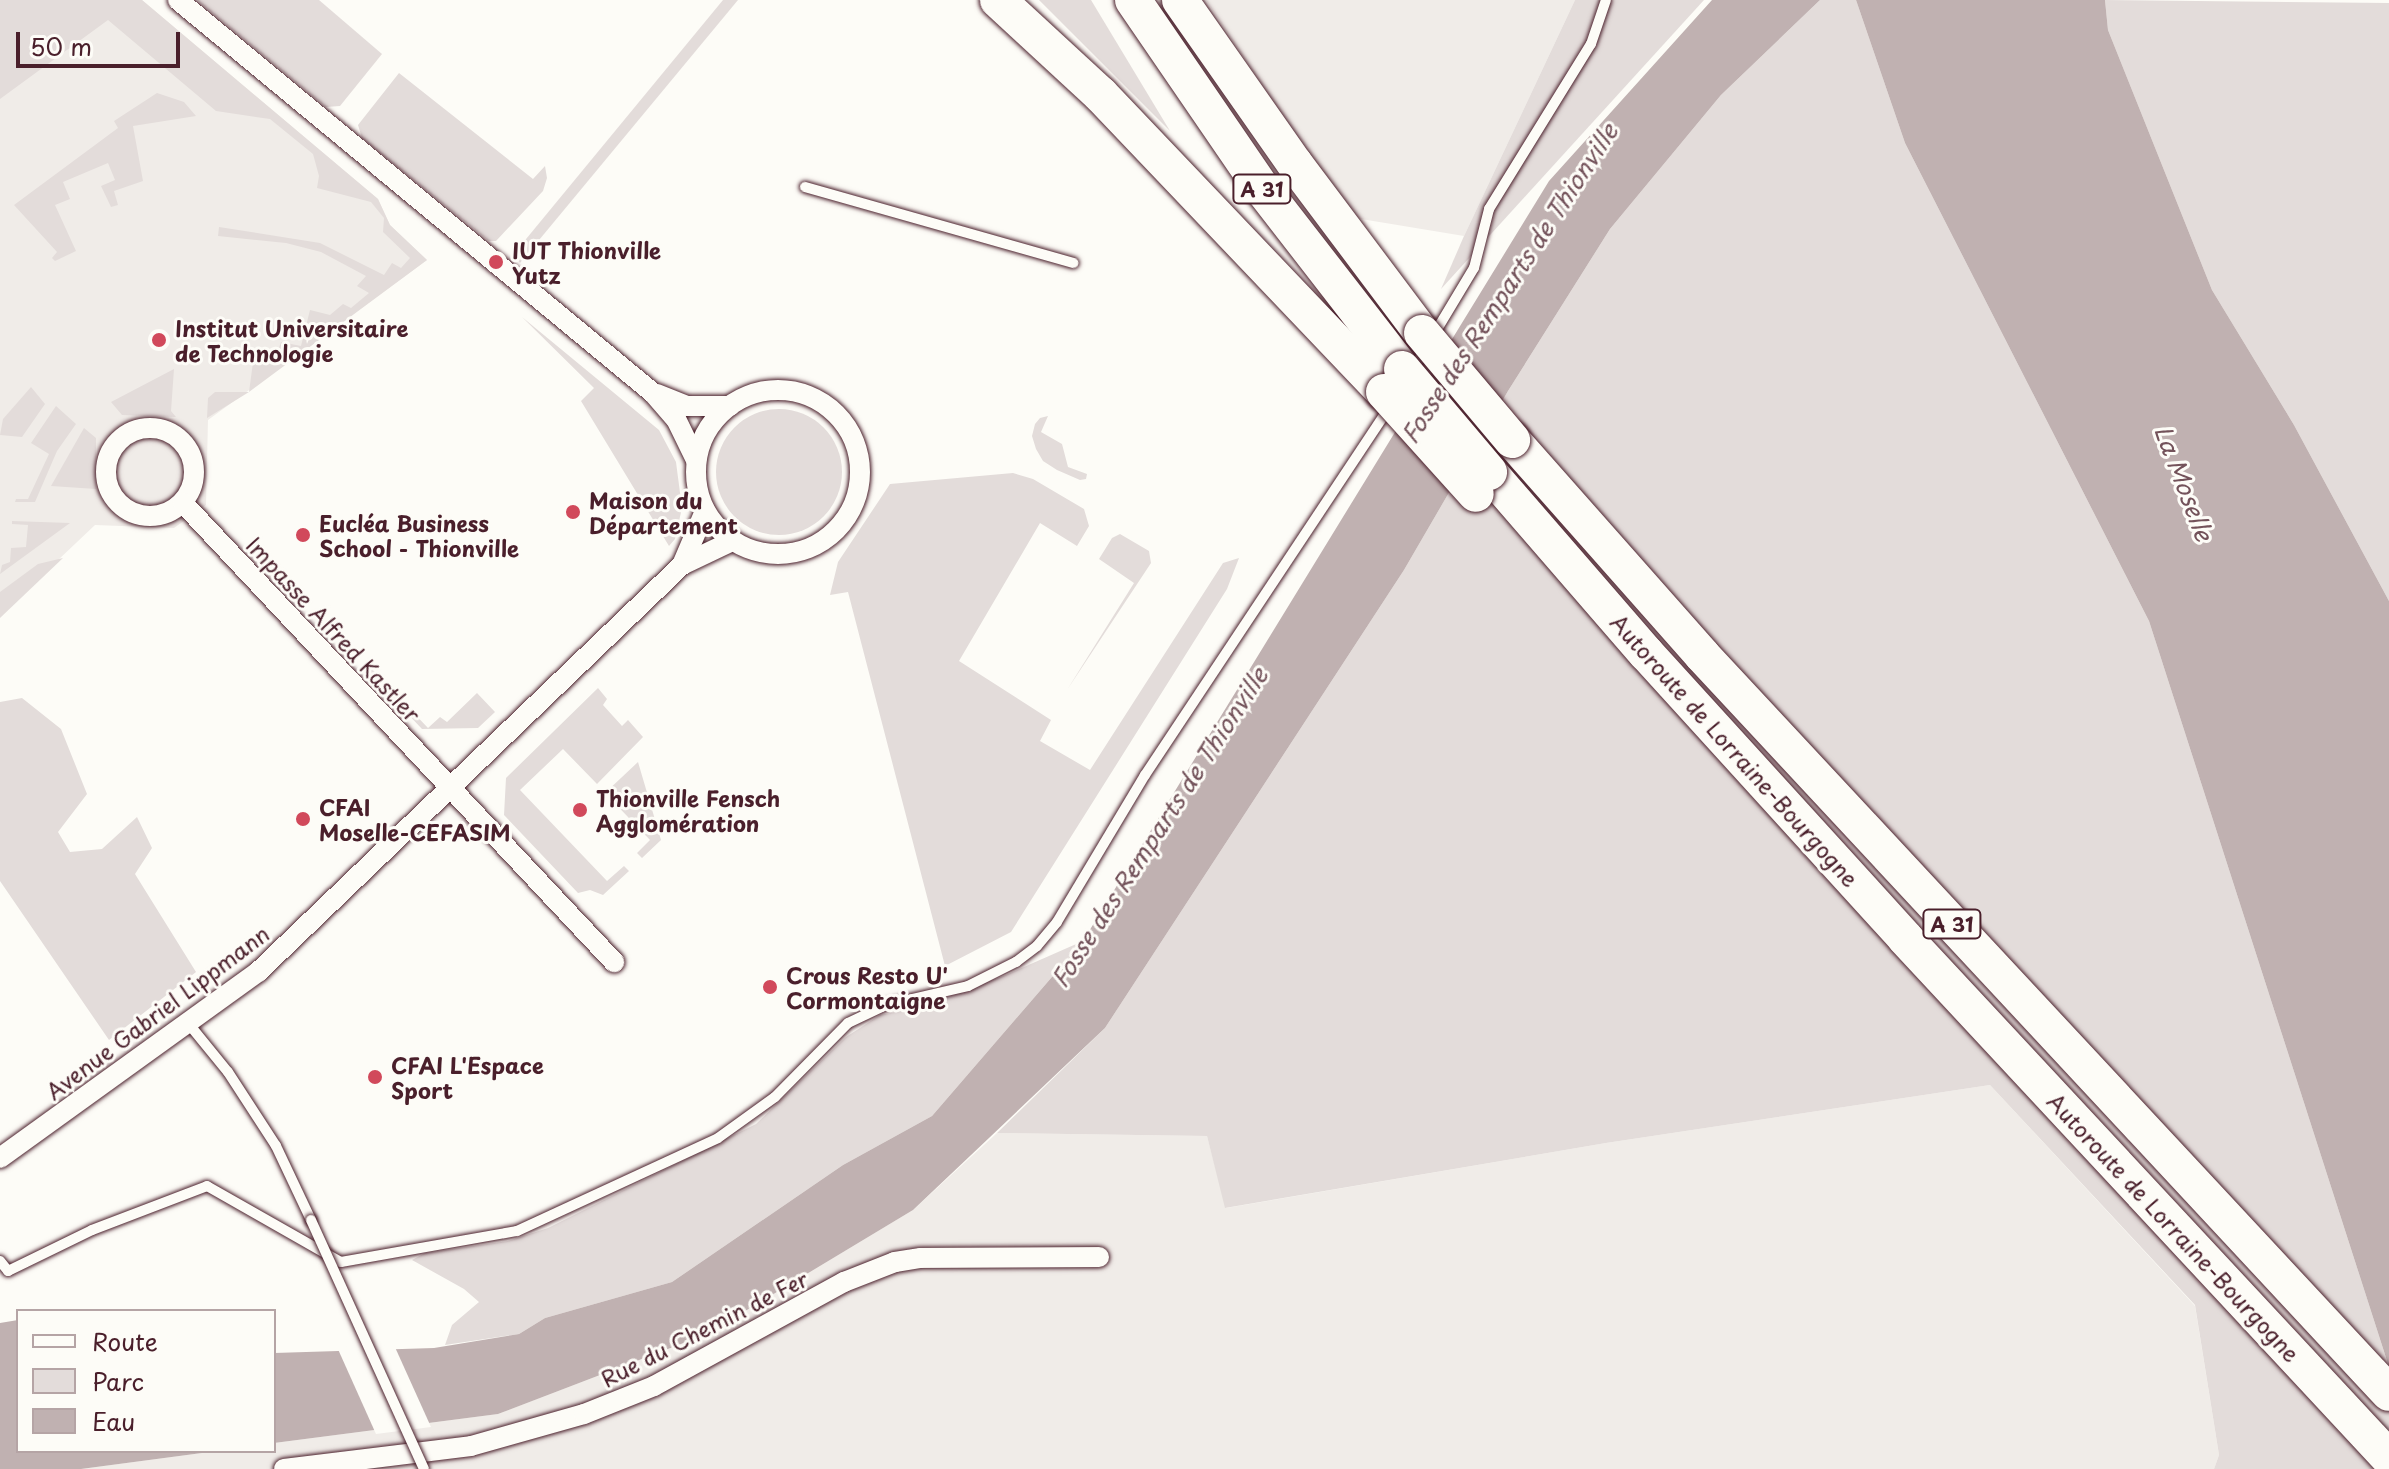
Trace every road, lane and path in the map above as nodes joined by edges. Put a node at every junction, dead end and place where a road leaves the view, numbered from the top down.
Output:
1 (178, 0) edge
2 (998, 0) edge
3 (1133, 0) edge
4 (1180, 0) edge
5 (1606, 0) edge
6 (805, 187) dead end
7 (1073, 263) dead end
8 (1397, 385) junction
9 (653, 393) junction
10 (730, 406) junction
11 (696, 460) junction
12 (183, 503) junction
13 (705, 511) junction
14 (732, 541) junction
15 (682, 565) junction
16 (450, 788) junction
17 (614, 962) dead end
18 (188, 1023) junction
19 (0, 1158) edge
20 (1099, 1257) dead end
21 (0, 1261) edge
22 (2389, 1393) edge
23 (2389, 1458) edge
24 (284, 1469) edge
25 (424, 1469) edge

1 - 9 street
2 - 8 highway
3 - 8 highway, A 31
4 - 22 highway, Autoroute de Lorraine-Bourgogne / A 31, bridge
5 - 8 lane
6 - 7 lane
8 - 21 lane
8 - 23 highway, Autoroute de Lorraine-Bourgogne / A 31, bridge
9 - 10 street
9 - 11 street
10 - 11 street
10 - 14 street
11 - 13 street
12 - 12 street
12 - 16 street, Impasse Alfred Kastler
13 - 14 street
13 - 15 street, Avenue Gabriel Lippmann
14 - 15 street, Avenue Gabriel Lippmann
15 - 16 street, Avenue Gabriel Lippmann
16 - 17 street, Impasse Alfred Kastler
16 - 18 street, Avenue Gabriel Lippmann
18 - 19 street, Avenue Gabriel Lippmann
18 - 25 lane, bridge
20 - 24 street, Rue du Chemin de Fer

